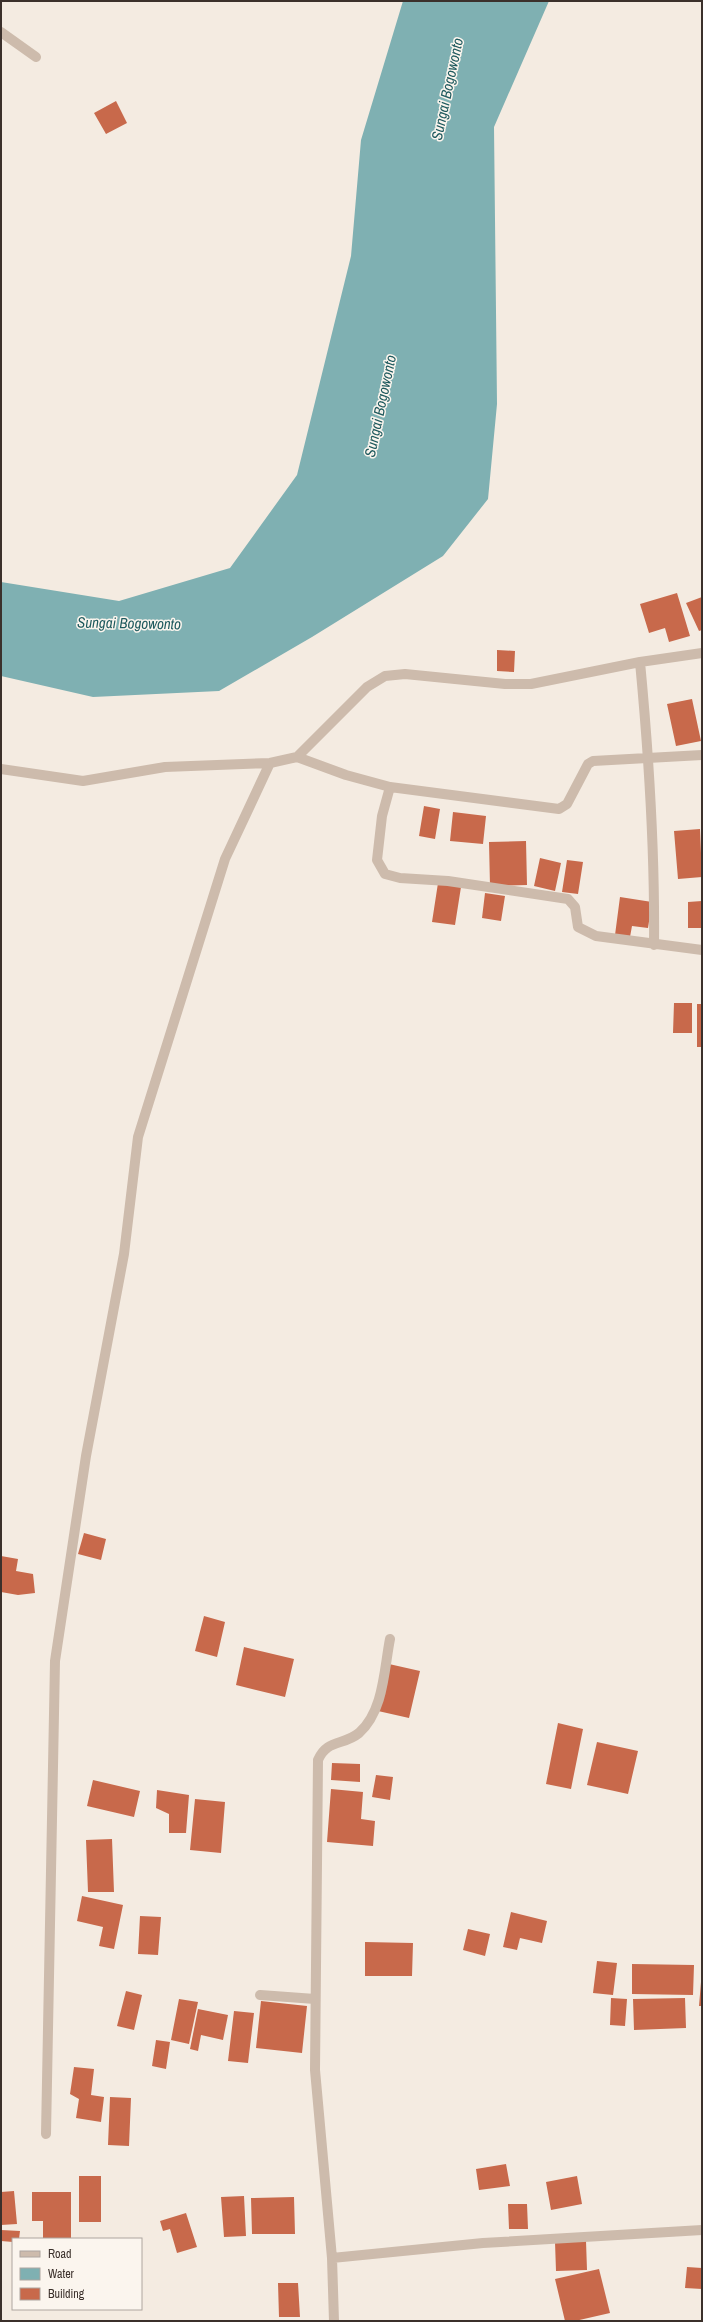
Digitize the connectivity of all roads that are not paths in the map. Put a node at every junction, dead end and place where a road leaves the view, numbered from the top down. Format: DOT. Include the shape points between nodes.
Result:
graph roads {
  1 [pos="1,32"];
  2 [pos="36,57"];
  3 [pos="702,653"];
  4 [pos="640,662"];
  5 [pos="702,755"];
  6 [pos="298,757"];
  7 [pos="649,758"];
  8 [pos="270,763"];
  9 [pos="1,769"];
  10 [pos="390,787"];
  11 [pos="654,945"];
  12 [pos="702,950"];
  13 [pos="390,1639"];
  14 [pos="260,1995"];
  15 [pos="315,1999"];
  16 [pos="46,2134"];
  17 [pos="702,2230"];
  18 [pos="332,2258"];
  19 [pos="334,2321"];
  1 -- 2 [label="street"];
  3 -- 4 [label="street"];
  4 -- 6 [label="street" via="531,684 505,684 405,674 385,676 367,687"];
  4 -- 7 [label="street"];
  5 -- 7 [label="street"];
  6 -- 8 [label="street"];
  6 -- 10 [label="street" via="346,775"];
  7 -- 10 [label="street" via="593,761 588,764 567,804 558,808"];
  7 -- 11 [label="street" via="654,866"];
  8 -- 9 [label="street" via="165,767 82,781"];
  8 -- 16 [label="street" via="226,859 138,1137 124,1254 86,1456 55,1661"];
  10 -- 11 [label="street" via="382,816 377,860 385,874 568,899 575,907 576,923 583,931 596,936"];
  11 -- 12 [label="street"];
  13 -- 15 [label="street" via="378,1705 371,1720 347,1741 322,1750 318,1760"];
  14 -- 15 [label="street"];
  15 -- 18 [label="street" via="315,2070"];
  17 -- 18 [label="street" via="583,2235"];
  18 -- 19 [label="street"];
}
